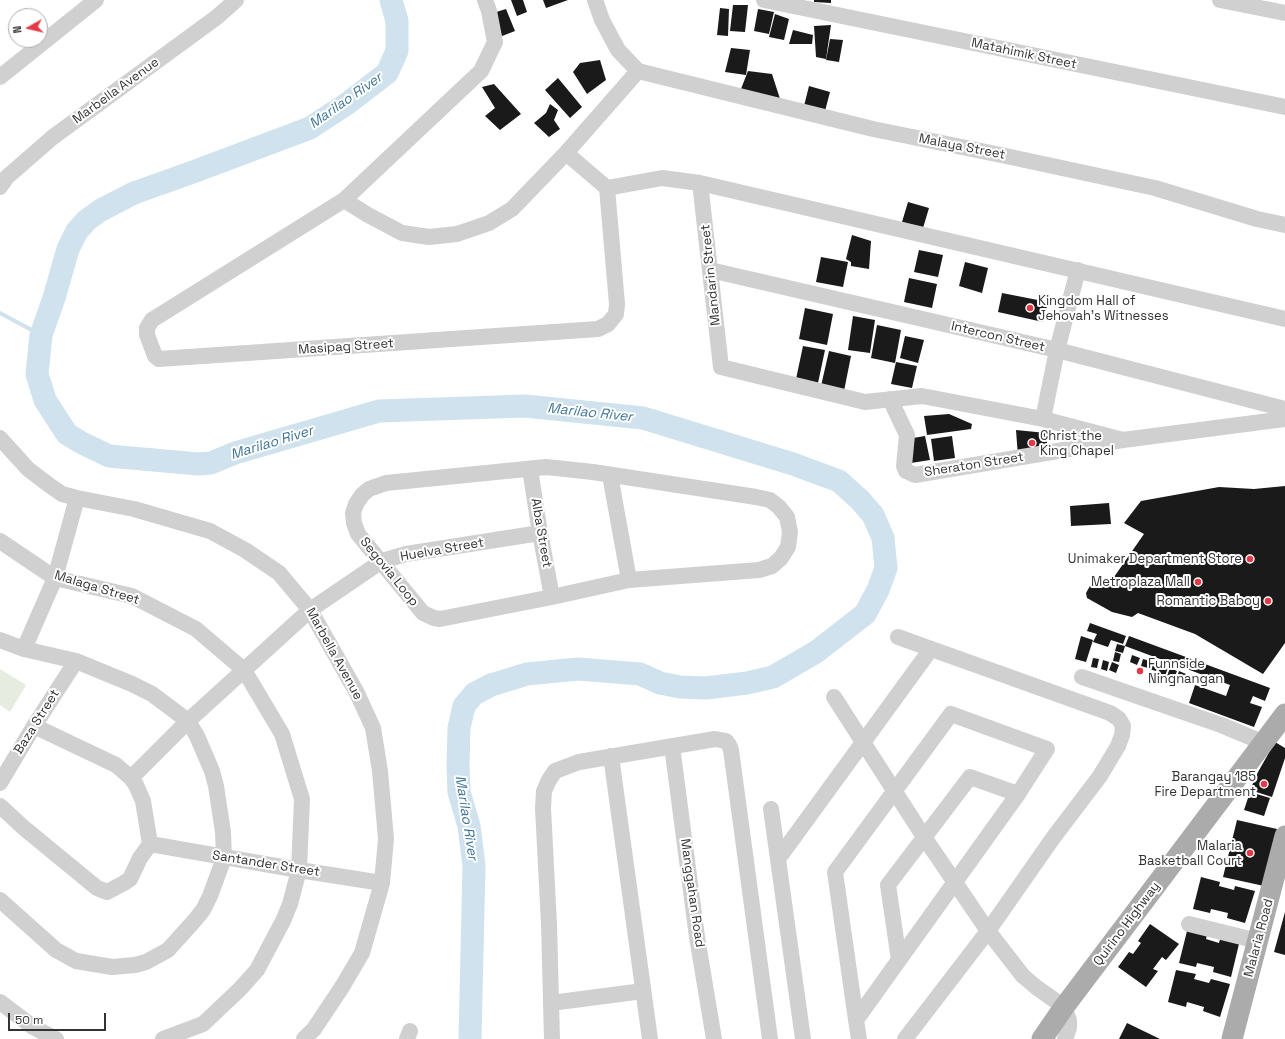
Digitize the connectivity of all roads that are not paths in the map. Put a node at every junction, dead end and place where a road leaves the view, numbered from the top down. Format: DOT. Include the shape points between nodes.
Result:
graph roads {
  1 [pos="96,0"];
  2 [pos="236,0"];
  3 [pos="485,0"];
  4 [pos="595,0"];
  5 [pos="764,0"];
  6 [pos="1220,0"];
  7 [pos="1238,2"];
  8 [pos="1285,13"];
  9 [pos="638,71"];
  10 [pos="0,77"];
  11 [pos="1285,107"];
  12 [pos="566,153"];
  13 [pos="2,178"];
  14 [pos="700,183"];
  15 [pos="607,188"];
  16 [pos="344,200"];
  17 [pos="1285,225"];
  18 [pos="710,270"];
  19 [pos="1078,270"];
  20 [pos="1285,319"];
  21 [pos="1057,350"];
  22 [pos="890,399"];
  23 [pos="1285,409"];
  24 [pos="1043,419"];
  25 [pos="1285,419"];
  26 [pos="0,438"];
  27 [pos="1123,440"];
  28 [pos="530,469"];
  29 [pos="610,475"];
  30 [pos="77,498"];
  31 [pos="540,533"];
  32 [pos="0,541"];
  33 [pos="382,561"];
  34 [pos="55,578"];
  35 [pos="629,580"];
  36 [pos="552,597"];
  37 [pos="310,610"];
  38 [pos="898,637"];
  39 [pos="0,640"];
  40 [pos="24,649"];
  41 [pos="931,649"];
  42 [pos="76,662"];
  43 [pos="244,670"];
  44 [pos="1082,677"];
  45 [pos="834,697"];
  46 [pos="1285,714"];
  47 [pos="188,721"];
  48 [pos="34,726"];
  49 [pos="864,742"];
  50 [pos="1262,742"];
  51 [pos="672,746"];
  52 [pos="611,756"];
  53 [pos="131,778"];
  54 [pos="0,783"];
  55 [pos="895,791"];
  56 [pos="1018,794"];
  57 [pos="0,806"];
  58 [pos="771,809"];
  59 [pos="924,837"];
  60 [pos="1285,839"];
  61 [pos="150,844"];
  62 [pos="224,858"];
  63 [pos="778,860"];
  64 [pos="299,870"];
  65 [pos="382,883"];
  66 [pos="955,883"];
  67 [pos="0,900"];
  68 [pos="1189,924"];
  69 [pos="988,931"];
  70 [pos="1258,941"];
  71 [pos="899,960"];
  72 [pos="643,991"];
  73 [pos="0,1002"];
  74 [pos="551,1003"];
  75 [pos="1064,1007"];
  76 [pos="856,1020"];
  77 [pos="56,1039"];
  78 [pos="163,1039"];
  79 [pos="304,1039"];
  80 [pos="552,1039"];
  81 [pos="650,1039"];
  82 [pos="714,1039"];
  83 [pos="770,1039"];
  84 [pos="803,1039"];
  85 [pos="859,1039"];
  86 [pos="906,1039"];
  87 [pos="1042,1039"];
  88 [pos="1065,1039"];
  89 [pos="1232,1039"];
  1 -- 10 [label="street"];
  2 -- 13 [label="street, Marbella Avenue" via="217,17 53,137"];
  3 -- 16 [label="street, Masipag Street" via="495,42 481,71"];
  4 -- 9 [label="street" via="618,50"];
  5 -- 11 [label="street, Matahimik Street"];
  6 -- 7 [label="street"];
  7 -- 8 [label="street"];
  9 -- 12 [label="street"];
  9 -- 17 [label="street, Malaya Street" via="874,129 1155,188"];
  12 -- 15 [label="street"];
  12 -- 16 [label="street" via="512,209 490,223 457,234 429,237 402,233"];
  14 -- 15 [label="street" via="662,178"];
  14 -- 18 [label="street, Mandarin Street"];
  14 -- 19 [label="street"];
  15 -- 16 [label="street, Masipag Street" via="617,304 616,314 608,324 598,329 159,359 155,356 147,335 147,328 152,320"];
  18 -- 21 [label="street, Intercon Street"];
  18 -- 22 [label="street, Mandarin Street" via="721,367 865,402"];
  19 -- 20 [label="street"];
  19 -- 21 [label="street"];
  21 -- 23 [label="street, Intercon Street"];
  21 -- 24 [label="street"];
  22 -- 24 [label="street" via="922,396"];
  22 -- 27 [label="street, Sheraton Street" via="907,435 904,466 906,471 916,475"];
  24 -- 27 [label="street"];
  25 -- 27 [label="street, Sheraton Street"];
  26 -- 30 [label="street, Marbella Avenue" via="36,475 62,494"];
  28 -- 29 [label="street, Segovia Loop" via="566,468"];
  28 -- 31 [label="street, Alba Street"];
  28 -- 33 [label="street, Segovia Loop" via="393,483 369,489 356,504 353,513 354,523 358,534"];
  29 -- 35 [label="street"];
  29 -- 35 [label="street, Segovia Loop" via="770,500 787,517 790,532 788,547 781,558 772,566 760,570"];
  30 -- 34 [label="street"];
  30 -- 37 [label="street, Marbella Avenue" via="134,509 210,531 279,573"];
  31 -- 33 [label="street, Huelva Street" via="406,554"];
  31 -- 36 [label="street, Alba Street"];
  32 -- 34 [label="street, Malaga Street"];
  33 -- 36 [label="street, Segovia Loop" via="423,612 434,618 440,619"];
  33 -- 37 [label="street, Huelva Street"];
  34 -- 40 [label="street"];
  34 -- 43 [label="street, Malaga Street" via="132,596 196,629"];
  35 -- 36 [label="street, Segovia Loop"];
  37 -- 43 [label="street, Huelva Street"];
  37 -- 65 [label="street, Marbella Avenue" via="357,693 373,728 380,770 386,839"];
  38 -- 41 [label="street"];
  39 -- 40 [label="street"];
  40 -- 42 [label="street"];
  41 -- 49 [label="street"];
  41 -- 69 [label="street" via="1110,713 1119,719 1123,726 1118,746 1100,776"];
  42 -- 47 [label="street" via="152,694"];
  42 -- 48 [label="street, Baza Street"];
  43 -- 47 [label="street, Huelva Street"];
  43 -- 64 [label="street, Malaga Street" via="282,734 302,799"];
  44 -- 50 [label="street" via="1221,725"];
  45 -- 49 [label="street"];
  46 -- 50 [label="main road, Quirino Highway"];
  47 -- 53 [label="street, Huelva Street"];
  47 -- 62 [label="street" via="197,736 216,786"];
  48 -- 53 [label="street" via="116,765"];
  48 -- 54 [label="street, Baza Street"];
  49 -- 55 [label="street"];
  49 -- 63 [label="street"];
  50 -- 75 [label="main road, Quirino Highway"];
  51 -- 52 [label="street"];
  51 -- 82 [label="street, Manggahan Road"];
  51 -- 83 [label="street" via="715,738 726,741 729,745"];
  52 -- 72 [label="street"];
  52 -- 74 [label="street" via="579,762 555,771 544,791"];
  53 -- 61 [label="street" via="143,801"];
  55 -- 56 [label="street" via="951,714 1047,749"];
  55 -- 59 [label="street"];
  55 -- 76 [label="street" via="835,872"];
  56 -- 59 [label="street" via="970,776"];
  56 -- 66 [label="street"];
  57 -- 61 [label="street" via="96,888 107,892 130,879"];
  58 -- 63 [label="street"];
  59 -- 66 [label="street"];
  59 -- 71 [label="street" via="888,884"];
  60 -- 70 [label="main road, Malaria Road"];
  61 -- 62 [label="street, Santander Street"];
  62 -- 64 [label="street, Santander Street"];
  62 -- 67 [label="street" via="210,896 195,920 168,950 136,965 112,968 76,961 56,950"];
  63 -- 84 [label="street"];
  64 -- 65 [label="street, Santander Street"];
  64 -- 78 [label="street, Malaga Street" via="283,921 257,970 203,1024"];
  65 -- 79 [label="street, Marbella Avenue" via="362,953 318,1023"];
  66 -- 69 [label="street"];
  66 -- 71 [label="street"];
  68 -- 70 [label="street"];
  69 -- 75 [label="street" via="1023,976"];
  69 -- 86 [label="street"];
  70 -- 89 [label="main road, Malaria Road"];
  71 -- 76 [label="street"];
  72 -- 74 [label="street"];
  72 -- 81 [label="street"];
  73 -- 77 [label="street" via="33,1027"];
  74 -- 80 [label="street"];
  75 -- 87 [label="main road, Quirino Highway"];
  75 -- 88 [label="street" via="1069,1020"];
  76 -- 85 [label="street"];
}
